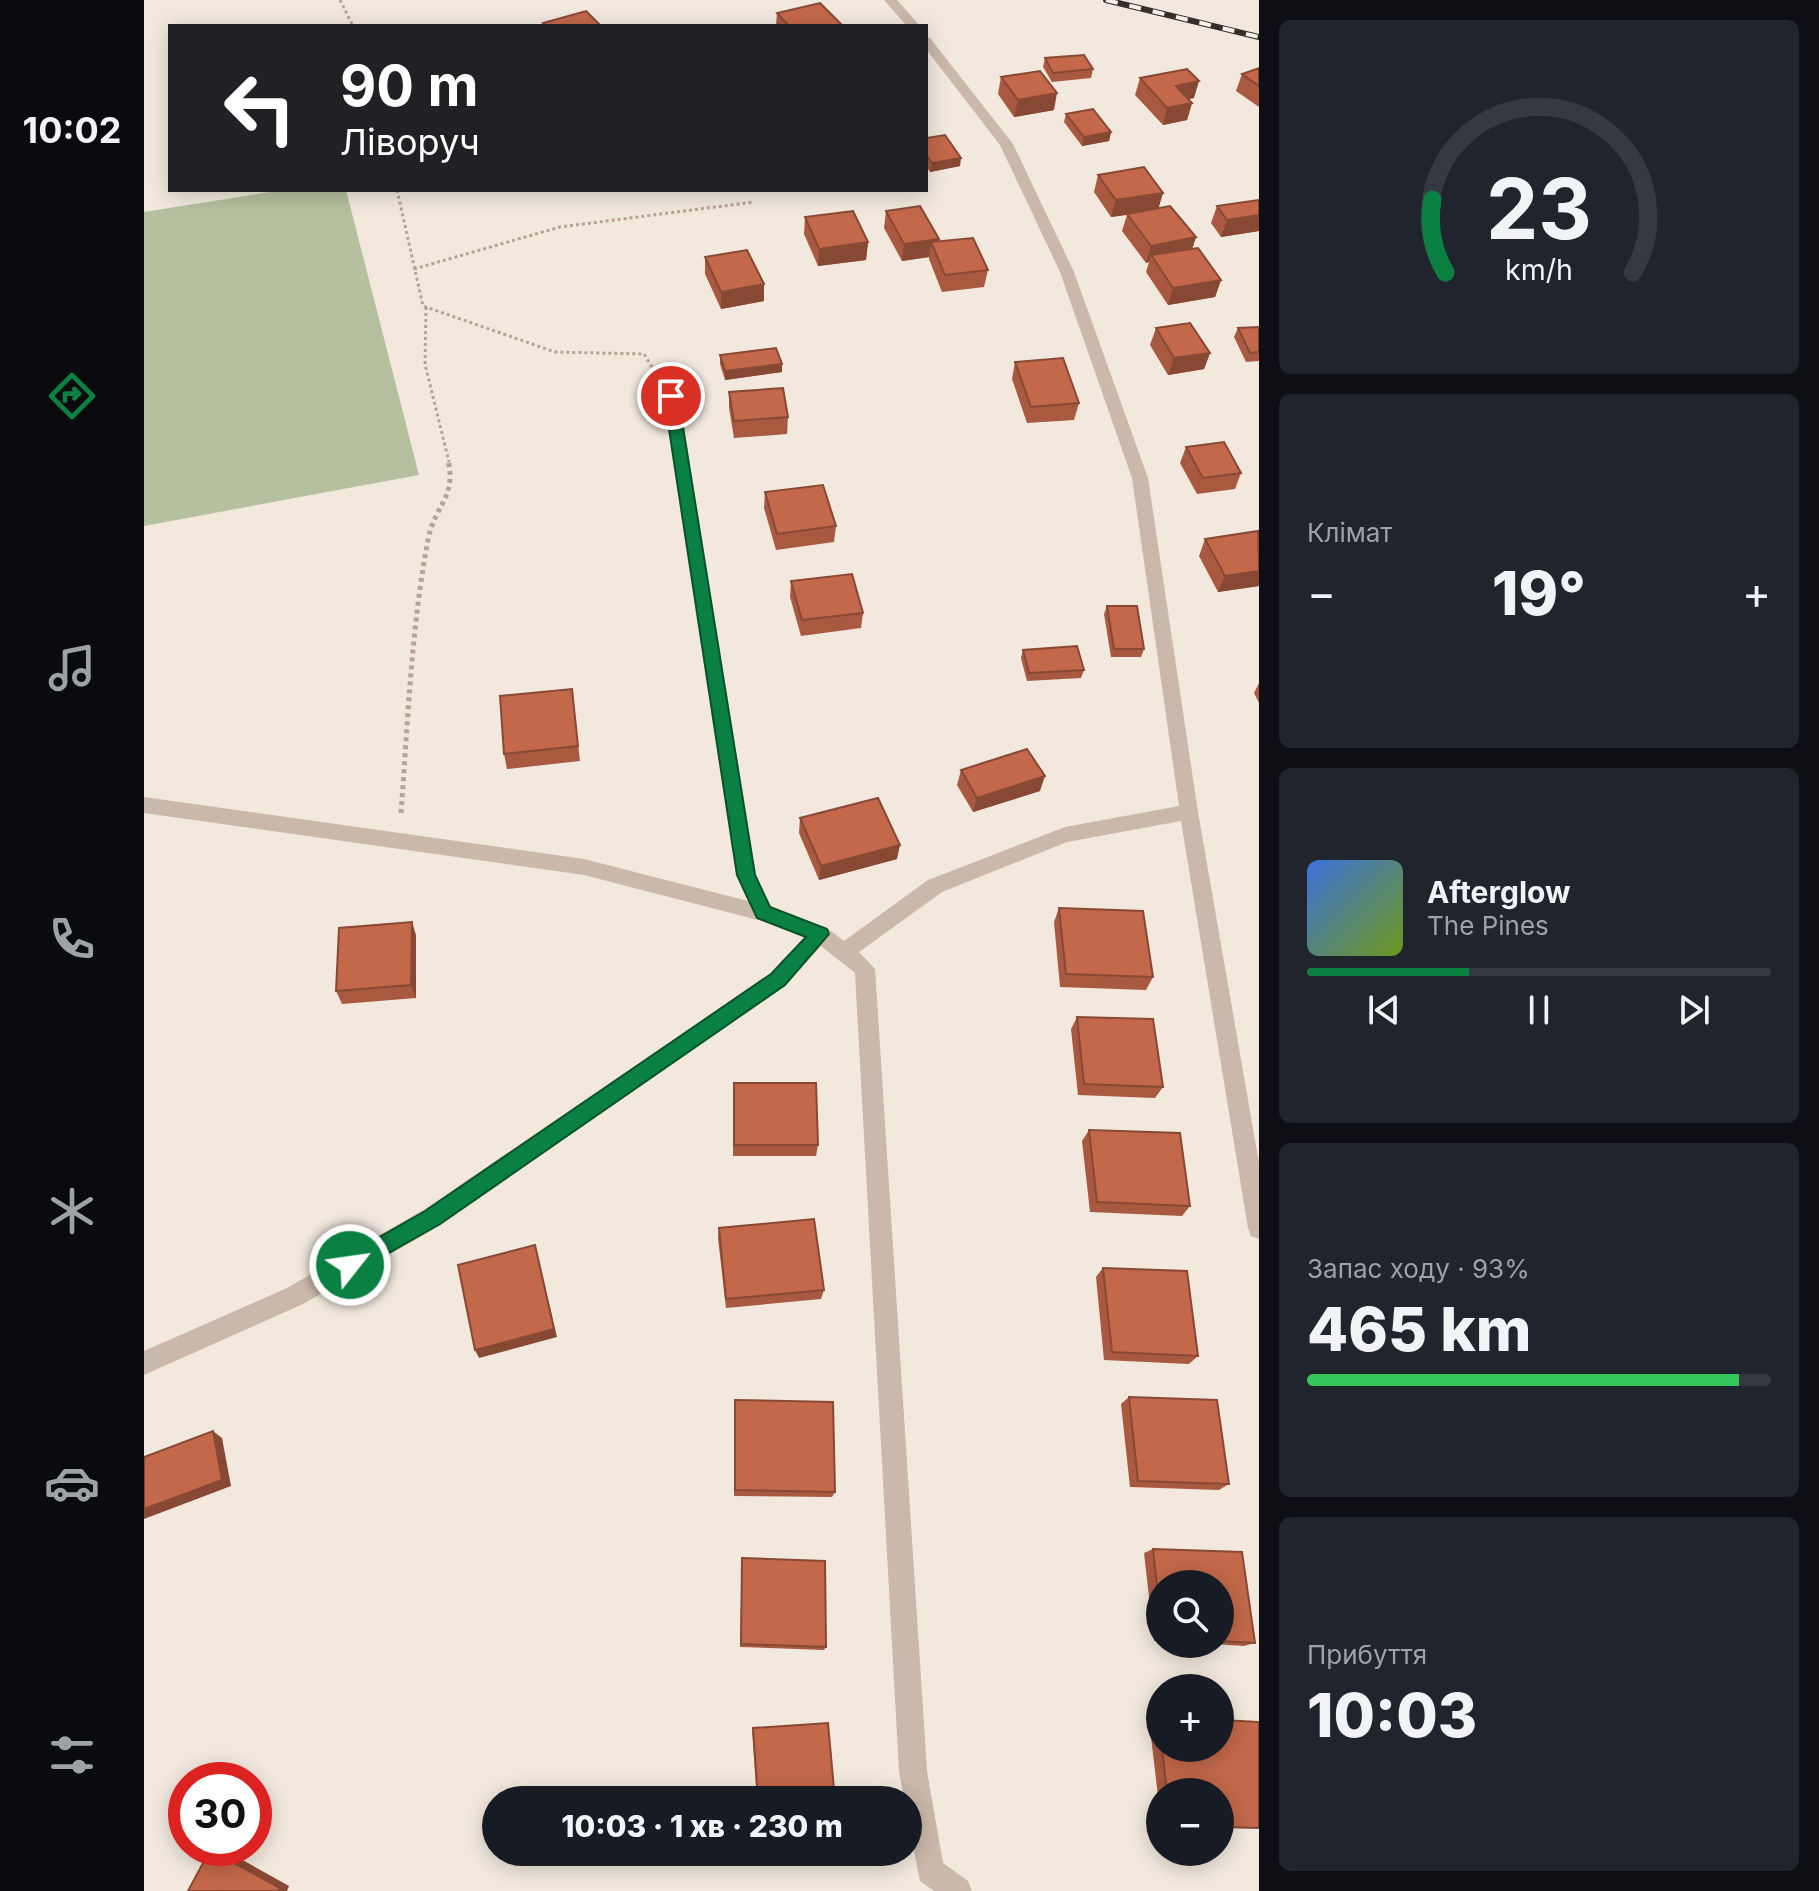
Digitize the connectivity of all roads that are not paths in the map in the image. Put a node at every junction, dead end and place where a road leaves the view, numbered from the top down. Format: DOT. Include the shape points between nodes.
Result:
graph roads {
  1 [pos="890,0"];
  2 [pos="912,24"];
  3 [pos="928,44"];
  4 [pos="671,396"];
  5 [pos="144,805"];
  6 [pos="1189,812"];
  7 [pos="763,913"];
  8 [pos="820,934"];
  9 [pos="844,952"];
  10 [pos="1259,1228"];
  11 [pos="144,1363"];
  12 [pos="958,1891"];
  1 -- 2 [label="street"];
  3 -- 6 [label="street" via="1006,144 1067,272 1135,464"];
  4 -- 7 [label="street" via="746,875"];
  5 -- 7 [label="street" via="584,867"];
  6 -- 9 [label="street" via="1065,835 935,886"];
  6 -- 10 [label="street"];
  7 -- 8 [label="street"];
  8 -- 9 [label="street"];
  8 -- 11 [label="street" via="778,979 433,1217 295,1296"];
  9 -- 12 [label="street" via="865,969 913,1771 930,1871"];
}
